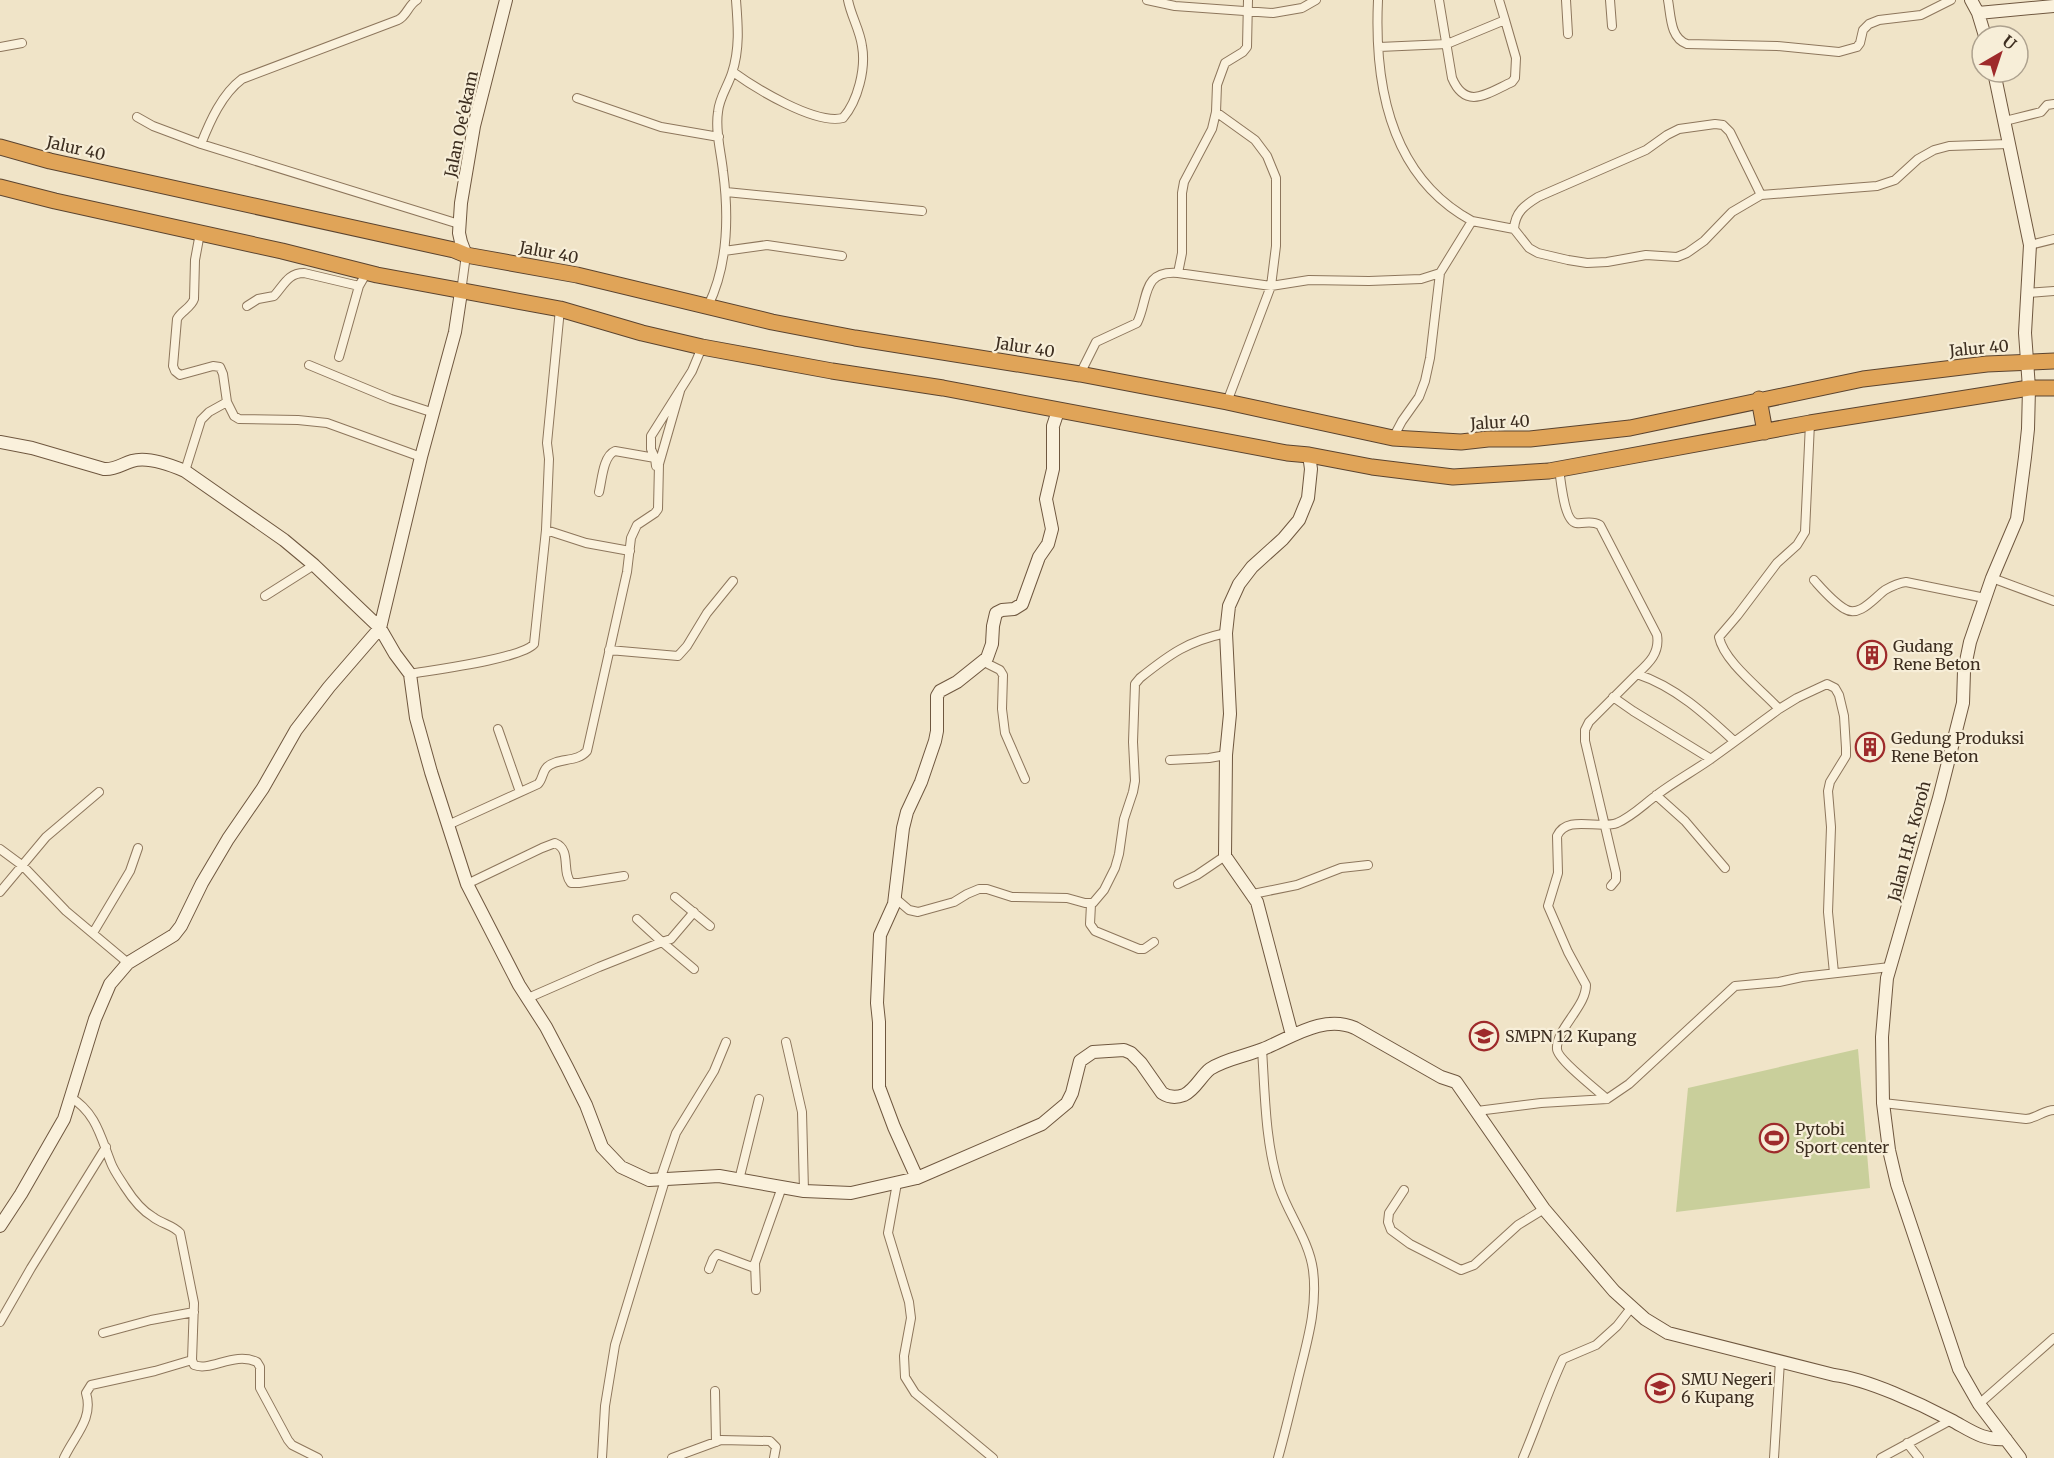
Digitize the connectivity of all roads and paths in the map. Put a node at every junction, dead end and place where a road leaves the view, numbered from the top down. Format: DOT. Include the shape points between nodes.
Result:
graph roads {
  1 [pos="506,0"];
  2 [pos="736,0"];
  3 [pos="848,0"];
  4 [pos="1147,0"];
  5 [pos="1248,0"];
  6 [pos="1316,0"];
  7 [pos="1378,0"];
  8 [pos="1439,0"];
  9 [pos="1499,0"];
  10 [pos="1566,0"];
  11 [pos="1610,0"];
  12 [pos="1668,0"];
  13 [pos="1951,0"];
  14 [pos="1971,0"];
  15 [pos="413,1"];
  16 [pos="2054,6"];
  17 [pos="1247,11"];
  18 [pos="1978,13"];
  19 [pos="1505,20"];
  20 [pos="1981,24"];
  21 [pos="1612,26"];
  22 [pos="1568,34"];
  23 [pos="22,43"];
  24 [pos="1447,44"];
  25 [pos="0,47"];
  26 [pos="1379,47"];
  27 [pos="733,72"];
  28 [pos="1997,84"];
  29 [pos="577,98"];
  30 [pos="2054,104"];
  31 [pos="1216,112"];
  32 [pos="137,117"];
  33 [pos="2005,121"];
  34 [pos="719,137"];
  35 [pos="201,144"];
  36 [pos="2009,144"];
  37 [pos="0,147"];
  38 [pos="0,187"];
  39 [pos="726,192"];
  40 [pos="1761,195"];
  41 [pos="922,211"];
  42 [pos="1472,221"];
  43 [pos="459,224"];
  44 [pos="1514,229"];
  45 [pos="200,233"];
  46 [pos="2054,239"];
  47 [pos="2030,245"];
  48 [pos="724,251"];
  49 [pos="466,255"];
  50 [pos="842,256"];
  51 [pos="367,272"];
  52 [pos="1178,273"];
  53 [pos="1440,273"];
  54 [pos="359,286"];
  55 [pos="1271,286"];
  56 [pos="2054,291"];
  57 [pos="461,292"];
  58 [pos="2027,293"];
  59 [pos="247,306"];
  60 [pos="708,306"];
  61 [pos="560,309"];
  62 [pos="702,347"];
  63 [pos="339,357"];
  64 [pos="2054,361"];
  65 [pos="2028,362"];
  66 [pos="309,365"];
  67 [pos="1080,374"];
  68 [pos="2029,388"];
  69 [pos="2054,388"];
  70 [pos="680,391"];
  71 [pos="1760,399"];
  72 [pos="227,402"];
  73 [pos="1227,402"];
  74 [pos="1058,411"];
  75 [pos="434,413"];
  76 [pos="1810,423"];
  77 [pos="1766,432"];
  78 [pos="1393,438"];
  79 [pos="0,441"];
  80 [pos="1309,455"];
  81 [pos="421,457"];
  82 [pos="655,458"];
  83 [pos="1559,470"];
  84 [pos="186,471"];
  85 [pos="659,484"];
  86 [pos="599,492"];
  87 [pos="546,530"];
  88 [pos="630,551"];
  89 [pos="314,565"];
  90 [pos="1992,578"];
  91 [pos="1814,580"];
  92 [pos="733,581"];
  93 [pos="265,596"];
  94 [pos="1985,598"];
  95 [pos="2054,601"];
  96 [pos="380,628"];
  97 [pos="1226,633"];
  98 [pos="609,650"];
  99 [pos="984,662"];
  100 [pos="410,674"];
  101 [pos="1637,674"];
  102 [pos="1613,697"];
  103 [pos="1779,709"];
  104 [pos="498,729"];
  105 [pos="1734,741"];
  106 [pos="1226,755"];
  107 [pos="1711,759"];
  108 [pos="1170,760"];
  109 [pos="1025,779"];
  110 [pos="99,792"];
  111 [pos="520,792"];
  112 [pos="1656,795"];
  113 [pos="448,825"];
  114 [pos="1606,825"];
  115 [pos="138,848"];
  116 [pos="0,849"];
  117 [pos="1225,856"];
  118 [pos="1368,865"];
  119 [pos="23,866"];
  120 [pos="1725,868"];
  121 [pos="624,876"];
  122 [pos="467,884"];
  123 [pos="1178,884"];
  124 [pos="1611,886"];
  125 [pos="0,892"];
  126 [pos="1253,894"];
  127 [pos="675,897"];
  128 [pos="895,898"];
  129 [pos="1091,904"];
  130 [pos="694,912"];
  131 [pos="637,919"];
  132 [pos="711,926"];
  133 [pos="93,933"];
  134 [pos="662,942"];
  135 [pos="1154,942"];
  136 [pos="128,963"];
  137 [pos="1890,967"];
  138 [pos="694,969"];
  139 [pos="1834,973"];
  140 [pos="528,998"];
  141 [pos="1292,1035"];
  142 [pos="726,1042"];
  143 [pos="786,1042"];
  144 [pos="1262,1049"];
  145 [pos="70,1097"];
  146 [pos="759,1099"];
  147 [pos="1607,1099"];
  148 [pos="1882,1103"];
  149 [pos="2054,1110"];
  150 [pos="1477,1111"];
  151 [pos="106,1147"];
  152 [pos="917,1178"];
  153 [pos="662,1180"];
  154 [pos="740,1180"];
  155 [pos="897,1183"];
  156 [pos="782,1187"];
  157 [pos="1404,1190"];
  158 [pos="804,1191"];
  159 [pos="1544,1209"];
  160 [pos="0,1226"];
  161 [pos="755,1263"];
  162 [pos="709,1269"];
  163 [pos="756,1290"];
  164 [pos="1631,1308"];
  165 [pos="194,1312"];
  166 [pos="0,1322"];
  167 [pos="103,1334"];
  168 [pos="2054,1338"];
  169 [pos="192,1360"];
  170 [pos="1780,1361"];
  171 [pos="715,1391"];
  172 [pos="1979,1404"];
  173 [pos="1951,1420"];
  174 [pos="2006,1439"];
  175 [pos="716,1442"];
  176 [pos="1907,1443"];
  177 [pos="64,1458"];
  178 [pos="318,1458"];
  179 [pos="602,1458"];
  180 [pos="672,1458"];
  181 [pos="774,1458"];
  182 [pos="993,1458"];
  183 [pos="1278,1458"];
  184 [pos="1522,1458"];
  185 [pos="1774,1458"];
  186 [pos="1881,1458"];
  187 [pos="1919,1458"];
  188 [pos="2020,1458"];
  1 -- 43 [label="street, Jalan Oe'ekam" via="474,126"];
  2 -- 27 [label="street" via="739,35"];
  3 -- 27 [label="street" via="864,60 855,96 843,118 796,108"];
  4 -- 17 [label="street"];
  5 -- 17 [label="street"];
  6 -- 17 [label="street" via="1289,12"];
  7 -- 26 [label="street"];
  8 -- 24 [label="street"];
  9 -- 19 [label="street"];
  10 -- 22 [label="street"];
  11 -- 21 [label="street"];
  12 -- 13 [label="street" via="1675,36 1687,44 1839,52 1857,46 1869,24 1921,15"];
  14 -- 18 [label="street"];
  15 -- 35 [label="street" via="398,20 242,79 217,110"];
  16 -- 18 [label="street"];
  17 -- 31 [label="street" via="1247,47 1225,63 1217,85"];
  18 -- 20 [label="street"];
  19 -- 24 [label="street"];
  19 -- 24 [label="street" via="1516,58 1515,78 1476,98 1457,90"];
  23 -- 25 [label="street"];
  24 -- 26 [label="street"];
  26 -- 42 [label="street" via="1381,78 1394,135 1418,176 1442,202"];
  27 -- 34 [label="street" via="718,110"];
  28 -- 33 [label="street, Jalan H.R. Koroh"];
  29 -- 34 [label="street" via="661,127"];
  30 -- 33 [label="street" via="2047,105 2044,111"];
  31 -- 52 [label="street" via="1182,193"];
  31 -- 55 [label="street" via="1255,140 1276,178"];
  32 -- 35 [label="street"];
  33 -- 36 [label="street, Jalan H.R. Koroh"];
  34 -- 39 [label="street"];
  35 -- 43 [label="street"];
  36 -- 40 [label="street" via="1934,150 1895,180 1878,186"];
  36 -- 47 [label="street, Jalan H.R. Koroh"];
  37 -- 49 [label="highway, Jalur 40"];
  38 -- 45 [label="highway"];
  39 -- 41 [label="street"];
  39 -- 48 [label="street"];
  40 -- 44 [label="street" via="1732,212 1704,241 1677,257 1646,255 1587,263 1568,260 1538,253"];
  40 -- 44 [label="street" via="1730,132 1723,125 1714,124 1679,129 1646,150 1538,196 1523,206"];
  42 -- 44 [label="street"];
  42 -- 53 [label="street"];
  43 -- 49 [label="street, Jalan Oe'ekam"];
  45 -- 51 [label="highway"];
  45 -- 72 [label="street" via="194,300 177,319 173,366 177,374 184,375 220,367"];
  46 -- 47 [label="street"];
  47 -- 58 [label="street, Jalan H.R. Koroh"];
  48 -- 50 [label="street" via="767,245"];
  48 -- 60 [label="street" via="720,279"];
  49 -- 57 [label="street"];
  49 -- 60 [label="highway, Jalur 40" via="577,275"];
  51 -- 54 [label="street"];
  51 -- 57 [label="highway"];
  52 -- 55 [label="street"];
  52 -- 67 [label="street" via="1164,272 1152,280 1138,321 1100,339"];
  53 -- 55 [label="street" via="1421,279 1309,280"];
  53 -- 78 [label="street" via="1425,381"];
  54 -- 59 [label="street" via="297,273 274,296"];
  54 -- 63 [label="street"];
  55 -- 73 [label="street"];
  56 -- 58 [label="street"];
  57 -- 61 [label="highway"];
  57 -- 75 [label="street"];
  58 -- 65 [label="street, Jalan H.R. Koroh"];
  60 -- 67 [label="highway, Jalur 40" via="855,338"];
  61 -- 62 [label="highway"];
  61 -- 87 [label="street" via="547,443"];
  62 -- 70 [label="street"];
  62 -- 74 [label="highway"];
  64 -- 65 [label="highway, Jalur 40"];
  65 -- 68 [label="street, Jalan H.R. Koroh"];
  65 -- 71 [label="highway, Jalur 40" via="1863,379"];
  66 -- 75 [label="street"];
  67 -- 73 [label="highway, Jalur 40"];
  68 -- 69 [label="highway"];
  68 -- 76 [label="highway"];
  68 -- 90 [label="street, Jalan H.R. Koroh" via="2017,519"];
  70 -- 82 [label="street" via="651,436"];
  70 -- 85 [label="street" via="658,464"];
  71 -- 77 [label="highway"];
  71 -- 78 [label="highway, Jalur 40" via="1630,428 1530,439 1461,442"];
  72 -- 81 [label="street" via="239,420 327,423"];
  72 -- 84 [label="street" via="201,420"];
  73 -- 78 [label="highway, Jalur 40"];
  74 -- 80 [label="highway"];
  74 -- 99 [label="street" via="1046,499 1052,529 1048,544 1039,557 1022,604 996,613 991,649"];
  75 -- 81 [label="street"];
  76 -- 77 [label="highway"];
  76 -- 103 [label="street" via="1805,532 1719,637 1739,668"];
  77 -- 83 [label="highway"];
  79 -- 84 [label="street" via="104,469 140,460"];
  80 -- 83 [label="highway" via="1453,477"];
  80 -- 97 [label="street" via="1308,498 1299,520 1239,584 1229,606"];
  81 -- 96 [label="street"];
  82 -- 85 [label="street"];
  82 -- 86 [label="street" via="611,452"];
  83 -- 101 [label="street" via="1570,520 1595,522 1602,527 1657,635 1654,655"];
  84 -- 89 [label="street"];
  85 -- 88 [label="street" via="658,508 637,525"];
  87 -- 88 [label="street"];
  87 -- 100 [label="street" via="532,646 493,659"];
  88 -- 98 [label="street"];
  89 -- 93 [label="street"];
  89 -- 96 [label="street"];
  90 -- 94 [label="street, Jalan H.R. Koroh"];
  90 -- 95 [label="street"];
  91 -- 94 [label="street" via="1849,611 1866,606 1896,584 1906,582"];
  92 -- 98 [label="street" via="680,655"];
  94 -- 137 [label="street, Jalan H.R. Koroh" via="1970,642 1963,703 1939,798"];
  96 -- 100 [label="street"];
  96 -- 136 [label="street" via="296,730 202,883 181,926 174,935"];
  97 -- 106 [label="street" via="1230,714"];
  97 -- 129 [label="street" via="1179,648 1135,684 1133,792 1115,868 1104,890"];
  98 -- 111 [label="street" via="587,752 578,759 550,765 540,783"];
  99 -- 109 [label="street" via="1003,675 1005,733"];
  99 -- 128 [label="street" via="940,691 936,698 937,731 907,812"];
  100 -- 113 [label="street" via="416,718"];
  101 -- 102 [label="street"];
  101 -- 105 [label="street" via="1678,694"];
  102 -- 107 [label="street"];
  102 -- 114 [label="street" via="1585,730 1587,757"];
  103 -- 105 [label="street"];
  103 -- 139 [label="street" via="1827,684 1839,695 1844,716 1846,756 1828,791 1828,912"];
  104 -- 111 [label="street"];
  105 -- 107 [label="street"];
  106 -- 108 [label="street"];
  106 -- 117 [label="street"];
  107 -- 112 [label="street"];
  110 -- 119 [label="street" via="46,837"];
  111 -- 113 [label="street"];
  112 -- 114 [label="street" via="1640,810"];
  112 -- 120 [label="street" via="1685,821"];
  113 -- 122 [label="street"];
  114 -- 124 [label="street" via="1616,873"];
  114 -- 147 [label="street" via="1577,824 1560,831 1558,873 1548,906 1586,985 1556,1048"];
  115 -- 133 [label="street" via="130,872"];
  116 -- 119 [label="street"];
  117 -- 123 [label="street"];
  117 -- 126 [label="street"];
  118 -- 126 [label="street" via="1341,868 1297,885"];
  119 -- 125 [label="street"];
  119 -- 133 [label="street"];
  121 -- 122 [label="street" via="571,883 564,850 555,843"];
  122 -- 140 [label="street"];
  126 -- 141 [label="street"];
  127 -- 130 [label="street"];
  128 -- 129 [label="street" via="918,912 954,902 979,889 1012,897 1068,898"];
  128 -- 152 [label="street" via="880,935 878,1080"];
  129 -- 135 [label="street" via="1090,924 1095,931 1139,949"];
  130 -- 132 [label="street"];
  130 -- 134 [label="street" via="671,939"];
  131 -- 134 [label="street"];
  133 -- 136 [label="street"];
  134 -- 138 [label="street"];
  134 -- 140 [label="street"];
  136 -- 145 [label="street" via="104,994"];
  137 -- 139 [label="street"];
  137 -- 148 [label="street, Jalan H.R. Koroh" via="1883,1018"];
  139 -- 147 [label="street" via="1735,986 1629,1084"];
  140 -- 153 [label="street" via="567,1066 608,1156 630,1173"];
  141 -- 144 [label="street"];
  141 -- 150 [label="street" via="1311,1028 1348,1026 1456,1082"];
  142 -- 153 [label="street" via="714,1071 676,1133"];
  143 -- 158 [label="street" via="802,1113"];
  144 -- 152 [label="street" via="1217,1065 1185,1094 1170,1096 1162,1093 1131,1053 1093,1052 1078,1065 1067,1103 1048,1120"];
  144 -- 183 [label="street" via="1272,1158 1282,1196 1308,1250 1314,1284 1308,1342"];
  145 -- 151 [label="street" via="93,1120"];
  145 -- 160 [label="street" via="60,1129"];
  146 -- 154 [label="street"];
  147 -- 150 [label="street"];
  148 -- 149 [label="street" via="2026,1119"];
  148 -- 172 [label="street, Jalan H.R. Koroh" via="1897,1184 1959,1369"];
  150 -- 159 [label="street"];
  151 -- 165 [label="street" via="125,1188 143,1210 180,1233"];
  151 -- 166 [label="street"];
  152 -- 155 [label="street"];
  153 -- 154 [label="street" via="718,1176"];
  153 -- 179 [label="street" via="615,1345"];
  154 -- 156 [label="street"];
  155 -- 158 [label="street" via="851,1193"];
  155 -- 182 [label="street" via="888,1233 911,1318 904,1356 905,1377 915,1393"];
  156 -- 158 [label="street"];
  156 -- 161 [label="street"];
  157 -- 159 [label="street" via="1389,1213 1391,1230 1461,1270 1474,1265"];
  159 -- 164 [label="street"];
  161 -- 162 [label="street" via="752,1267 717,1254"];
  161 -- 163 [label="street"];
  164 -- 170 [label="street" via="1668,1333"];
  164 -- 184 [label="street" via="1596,1345 1563,1359"];
  165 -- 167 [label="street"];
  165 -- 169 [label="street"];
  168 -- 172 [label="street"];
  169 -- 177 [label="street" via="91,1385 86,1393 86,1421"];
  169 -- 178 [label="street" via="199,1367 227,1359 255,1360 260,1367 260,1388 288,1440"];
  170 -- 173 [label="street" via="1850,1377"];
  170 -- 185 [label="street"];
  171 -- 175 [label="street"];
  172 -- 174 [label="street, Jalan H.R. Koroh"];
  173 -- 174 [label="street" via="1986,1438"];
  173 -- 176 [label="street"];
  174 -- 188 [label="street, Jalan H.R. Koroh"];
  175 -- 180 [label="street"];
  175 -- 181 [label="street" via="770,1441 776,1447"];
  176 -- 186 [label="street"];
  176 -- 187 [label="street"];
}
